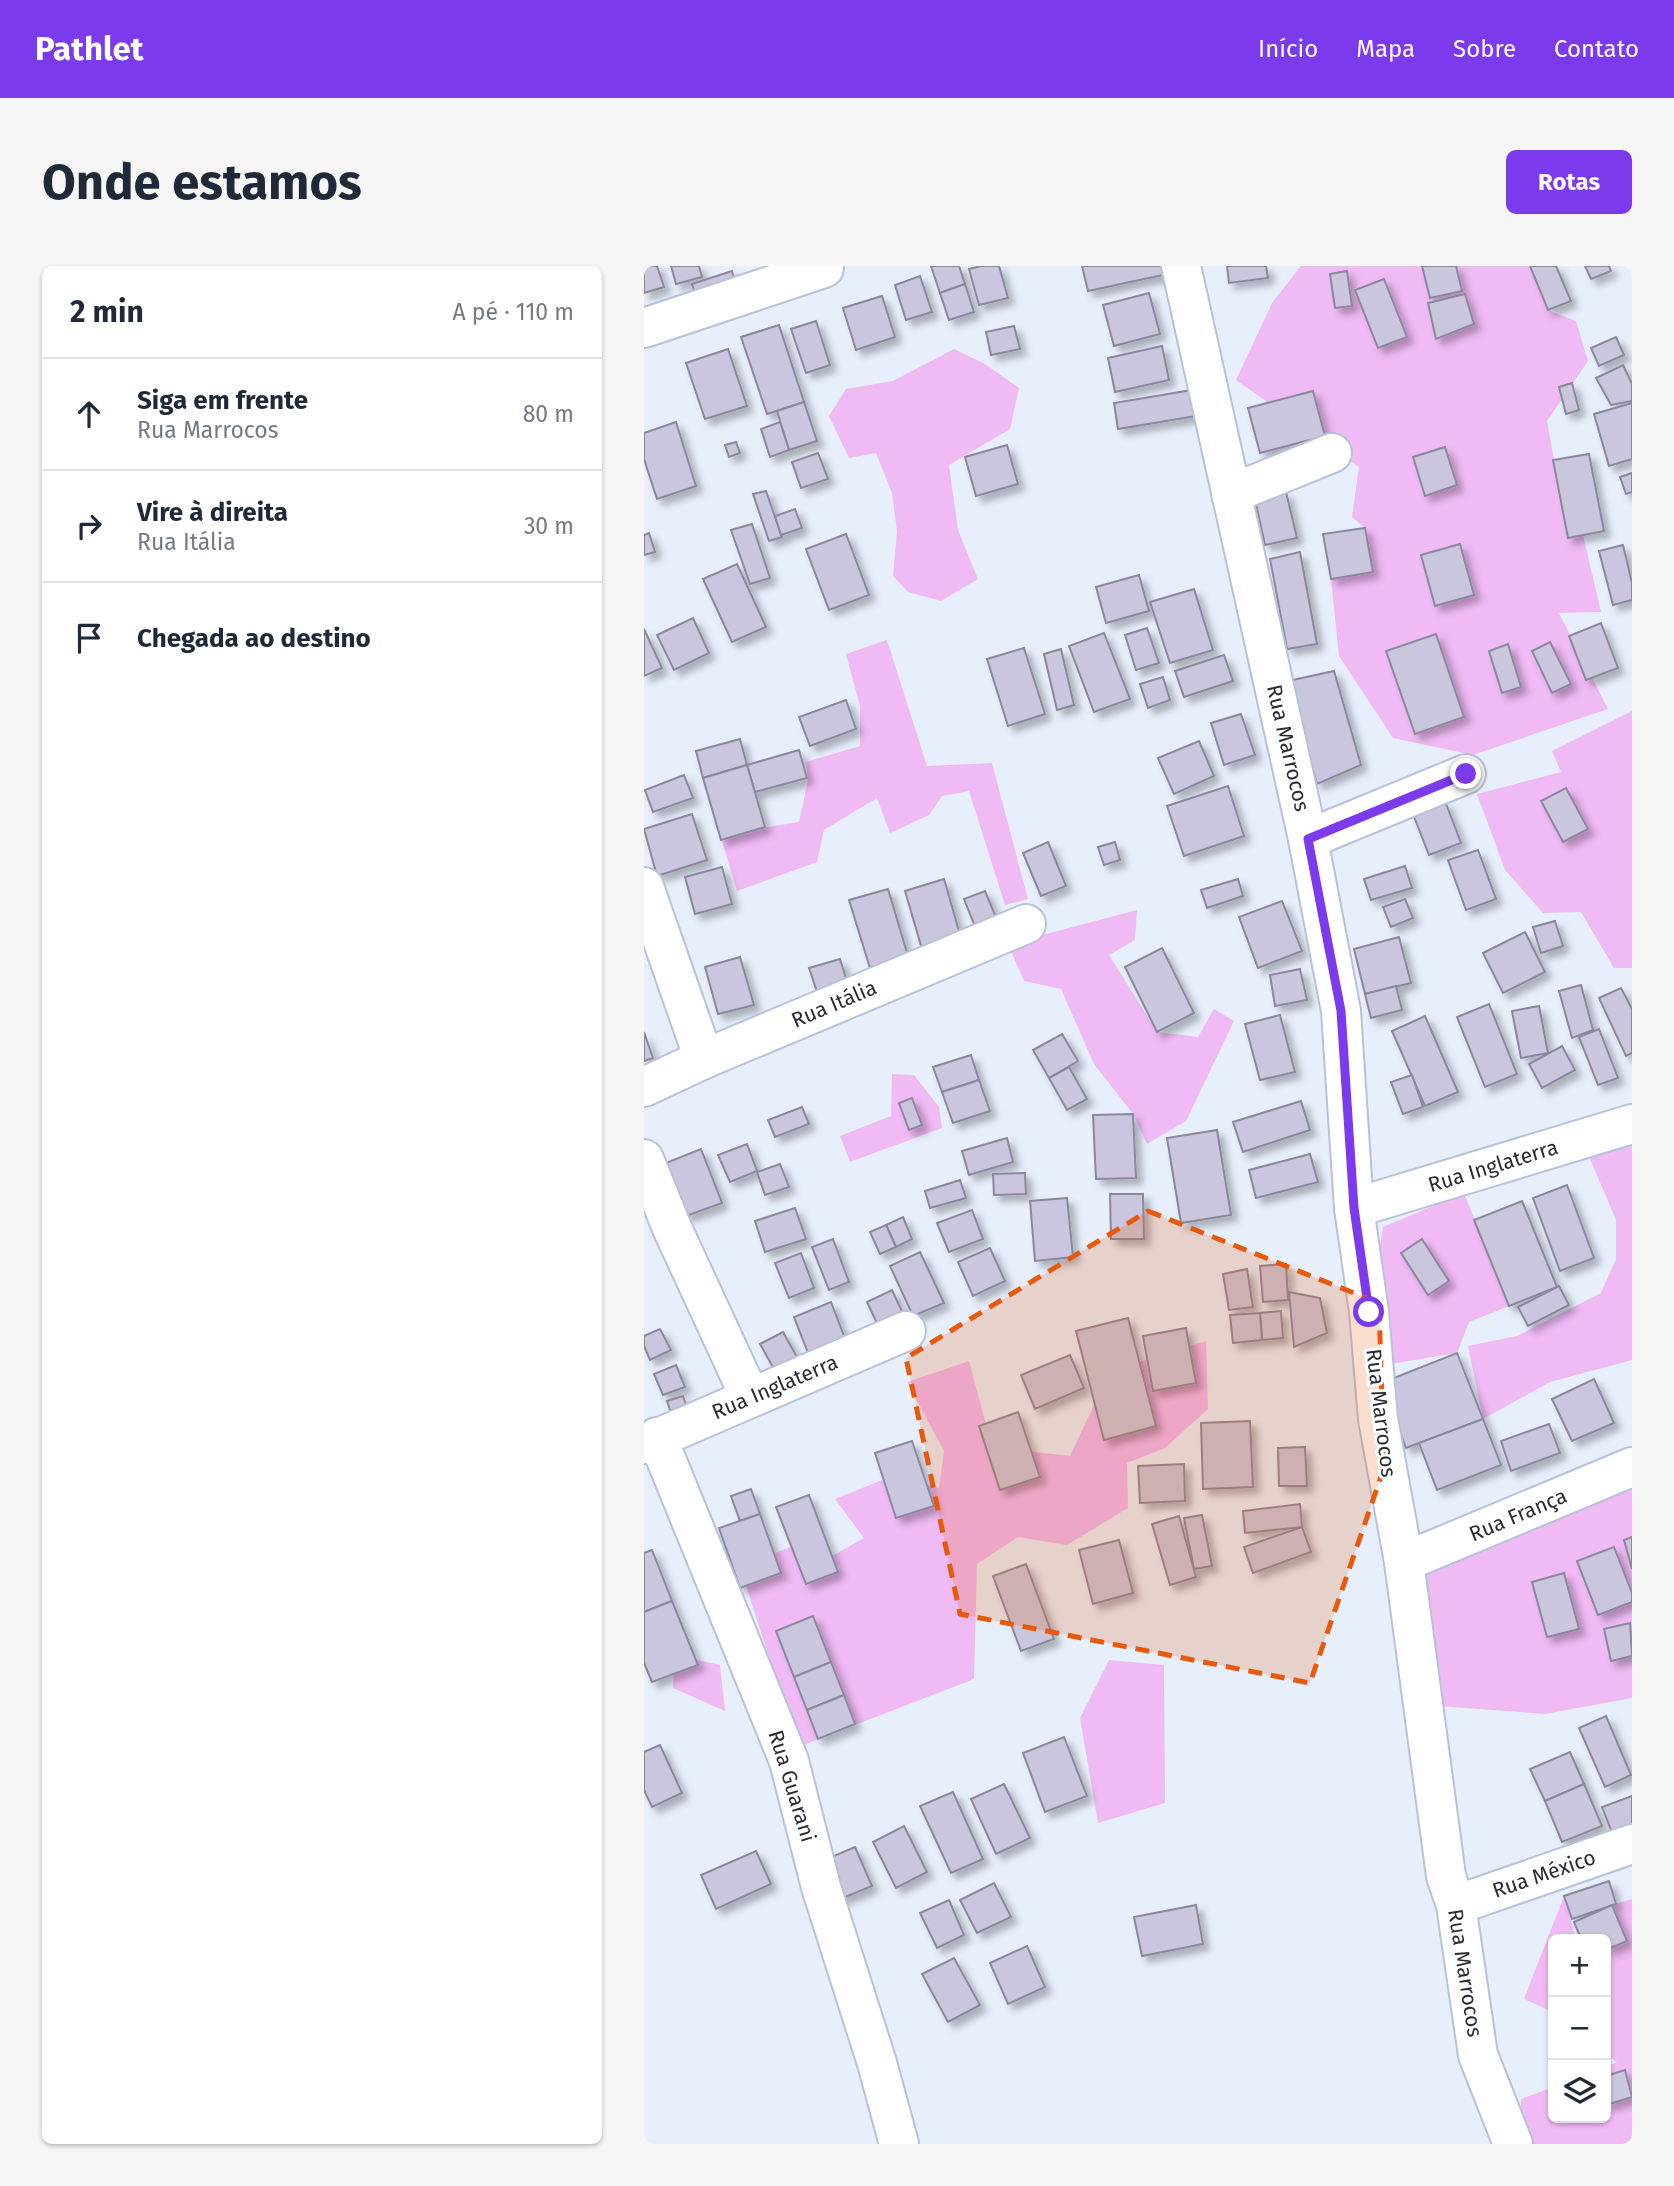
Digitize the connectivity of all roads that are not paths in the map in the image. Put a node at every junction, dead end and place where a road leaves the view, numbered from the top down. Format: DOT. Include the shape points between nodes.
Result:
graph roads {
  1 [pos="1181,266"];
  2 [pos="824,268"];
  3 [pos="644,328"];
  4 [pos="1332,453"];
  5 [pos="1231,494"];
  6 [pos="1466,774"];
  7 [pos="1308,839"];
  8 [pos="644,887"];
  9 [pos="1026,924"];
  10 [pos="704,1059"];
  11 [pos="644,1087"];
  12 [pos="1632,1125"];
  13 [pos="644,1159"];
  14 [pos="1354,1208"];
  15 [pos="906,1331"];
  16 [pos="750,1397"];
  17 [pos="650,1440"];
  18 [pos="1632,1467"];
  19 [pos="1404,1562"];
  20 [pos="1632,1844"];
  21 [pos="1455,1905"];
  22 [pos="899,2144"];
  23 [pos="1513,2144"];
  1 -- 5 [label="street, Rua Marrocos"];
  2 -- 3 [label="street"];
  4 -- 5 [label="street"];
  5 -- 7 [label="street, Rua Marrocos"];
  6 -- 7 [label="street"];
  7 -- 14 [label="street, Rua Marrocos" via="1341,1011"];
  8 -- 10 [label="street"];
  9 -- 10 [label="street, Rua Itália"];
  10 -- 11 [label="street, Rua Itália"];
  12 -- 14 [label="street, Rua Inglaterra"];
  13 -- 16 [label="street"];
  14 -- 19 [label="street, Rua Marrocos" via="1378,1419"];
  15 -- 16 [label="street, Rua Inglaterra"];
  16 -- 17 [label="street, Rua Inglaterra"];
  17 -- 22 [label="street, Rua Guarani" via="789,1761 821,1887"];
  18 -- 19 [label="street, Rua França"];
  19 -- 21 [label="street, Rua Marrocos" via="1446,1876"];
  20 -- 21 [label="street, Rua México"];
  21 -- 23 [label="street, Rua Marrocos" via="1478,2055"];
}
